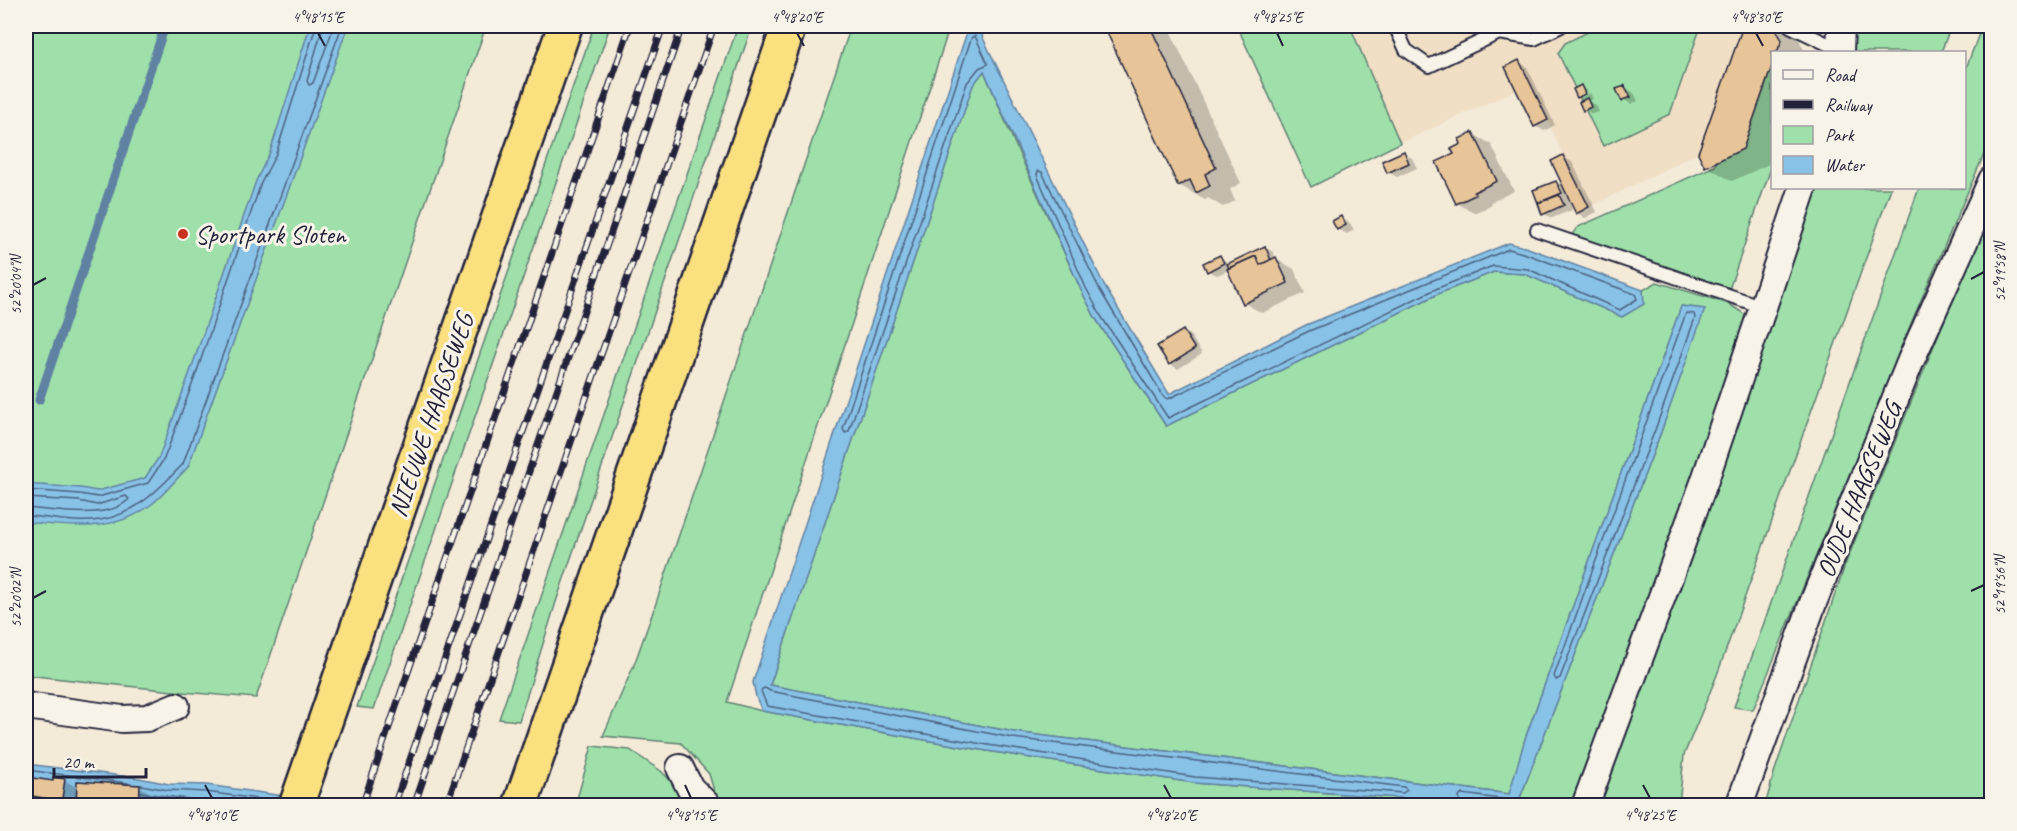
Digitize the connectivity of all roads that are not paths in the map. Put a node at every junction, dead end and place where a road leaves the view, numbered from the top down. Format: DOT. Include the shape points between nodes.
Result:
graph roads {
  1 [pos="565,26"];
  2 [pos="789,26"];
  3 [pos="1395,26"];
  4 [pos="1561,26"];
  5 [pos="1790,26"];
  6 [pos="1497,29"];
  7 [pos="1840,43"];
  8 [pos="1992,180"];
  9 [pos="1803,189"];
  10 [pos="1537,230"];
  11 [pos="1763,307"];
  12 [pos="26,706"];
  13 [pos="176,706"];
  14 [pos="680,768"];
  15 [pos="296,806"];
  16 [pos="520,806"];
  17 [pos="708,806"];
  18 [pos="1585,806"];
  19 [pos="1739,806"];
  1 -- 15 [label="highway, NIEUWE HAAGSEWEG"];
  2 -- 16 [label="highway"];
  3 -- 6 [label="lane" via="1406,50 1429,66"];
  4 -- 6 [label="lane" via="1534,39"];
  5 -- 7 [label="lane"];
  8 -- 19 [label="street, OUDE HAAGSEWEG" via="1911,360 1813,603"];
  9 -- 11 [label="street"];
  10 -- 11 [label="lane"];
  11 -- 18 [label="street" via="1705,480"];
  12 -- 13 [label="street" via="122,719 147,718"];
  14 -- 17 [label="street" via="690,788"];
}
